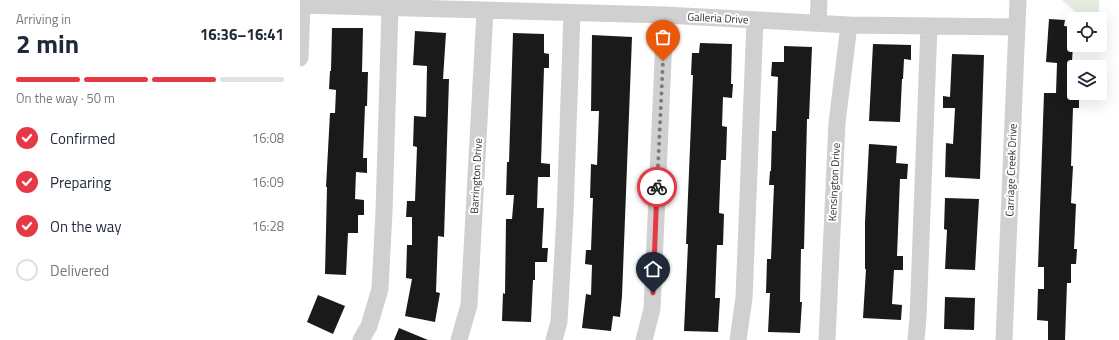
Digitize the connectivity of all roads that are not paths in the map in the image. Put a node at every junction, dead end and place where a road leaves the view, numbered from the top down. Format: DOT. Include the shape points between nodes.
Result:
graph roads {
  1 [pos="819,0"];
  2 [pos="1018,0"];
  3 [pos="301,5"];
  4 [pos="390,8"];
  5 [pos="485,11"];
  6 [pos="572,13"];
  7 [pos="665,15"];
  8 [pos="755,20"];
  9 [pos="818,23"];
  10 [pos="849,25"];
  11 [pos="929,26"];
  12 [pos="1017,27"];
  13 [pos="300,58"];
  14 [pos="361,340"];
  15 [pos="459,340"];
  16 [pos="554,340"];
  17 [pos="644,340"];
  18 [pos="738,340"];
  19 [pos="827,340"];
  20 [pos="916,340"];
  21 [pos="1004,340"];
  1 -- 9 [label="street"];
  2 -- 12 [label="street, Carriage Creek Drive"];
  3 -- 4 [label="street, Galleria Drive"];
  3 -- 13 [label="street"];
  4 -- 5 [label="street, Galleria Drive"];
  4 -- 14 [label="street" via="380,289 369,326"];
  5 -- 6 [label="street, Galleria Drive"];
  5 -- 15 [label="street, Barrington Drive" via="469,305"];
  6 -- 7 [label="street, Galleria Drive"];
  6 -- 16 [label="street" via="559,322"];
  7 -- 8 [label="street, Galleria Drive"];
  7 -- 17 [label="street" via="652,309"];
  8 -- 9 [label="street, Galleria Drive"];
  8 -- 18 [label="street" via="744,298"];
  9 -- 10 [label="street, Galleria Drive"];
  10 -- 11 [label="street, Galleria Drive"];
  10 -- 19 [label="street, Kensington Drive" via="837,123"];
  11 -- 12 [label="street, Galleria Drive"];
  11 -- 20 [label="street"];
  12 -- 21 [label="street, Carriage Creek Drive"];
}
